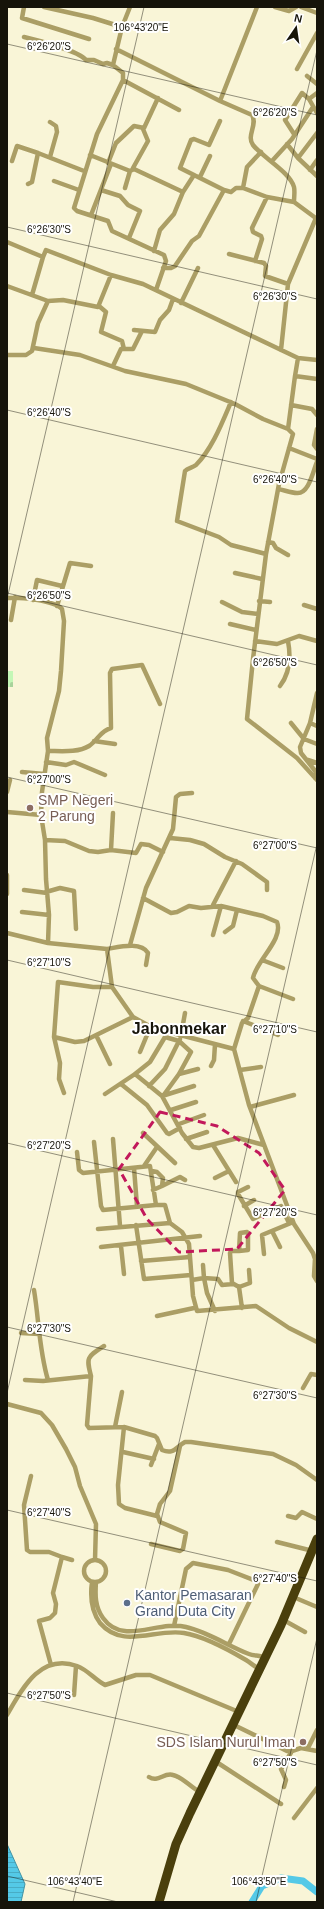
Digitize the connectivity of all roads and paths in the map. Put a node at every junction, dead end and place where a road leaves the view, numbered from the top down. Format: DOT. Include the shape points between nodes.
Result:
graph roads {
  1 [pos="24,7"];
  2 [pos="44,7"];
  3 [pos="130,7"];
  4 [pos="257,7"];
  5 [pos="275,7"];
  6 [pos="296,7"];
  7 [pos="301,7"];
  8 [pos="317,14"];
  9 [pos="122,27"];
  10 [pos="317,33"];
  11 [pos="24,37"];
  12 [pos="89,39"];
  13 [pos="316,39"];
  14 [pos="116,49"];
  15 [pos="113,64"];
  16 [pos="296,70"];
  17 [pos="307,76"];
  18 [pos="123,80"];
  19 [pos="317,84"];
  20 [pos="317,93"];
  21 [pos="158,98"];
  22 [pos="309,99"];
  23 [pos="220,101"];
  24 [pos="313,107"];
  25 [pos="179,110"];
  26 [pos="317,113"];
  27 [pos="220,121"];
  28 [pos="50,122"];
  29 [pos="143,129"];
  30 [pos="317,133"];
  31 [pos="294,134"];
  32 [pos="287,144"];
  33 [pos="261,152"];
  34 [pos="38,153"];
  35 [pos="90,155"];
  36 [pos="210,156"];
  37 [pos="50,157"];
  38 [pos="298,158"];
  39 [pos="317,160"];
  40 [pos="12,161"];
  41 [pos="272,161"];
  42 [pos="110,163"];
  43 [pos="132,170"];
  44 [pos="310,170"];
  45 [pos="84,171"];
  46 [pos="194,175"];
  47 [pos="317,176"];
  48 [pos="200,177"];
  49 [pos="54,181"];
  50 [pos="28,184"];
  51 [pos="125,188"];
  52 [pos="243,188"];
  53 [pos="79,190"];
  54 [pos="101,190"];
  55 [pos="224,190"];
  56 [pos="184,192"];
  57 [pos="267,197"];
  58 [pos="294,202"];
  59 [pos="91,215"];
  60 [pos="316,218"];
  61 [pos="129,238"];
  62 [pos="7,242"];
  63 [pos="154,251"];
  64 [pos="229,254"];
  65 [pos="43,257"];
  66 [pos="255,261"];
  67 [pos="163,268"];
  68 [pos="198,268"];
  69 [pos="111,275"];
  70 [pos="288,284"];
  71 [pos="7,286"];
  72 [pos="156,290"];
  73 [pos="32,295"];
  74 [pos="173,299"];
  75 [pos="48,301"];
  76 [pos="181,303"];
  77 [pos="100,306"];
  78 [pos="134,330"];
  79 [pos="142,331"];
  80 [pos="34,348"];
  81 [pos="124,349"];
  82 [pos="281,350"];
  83 [pos="7,356"];
  84 [pos="298,358"];
  85 [pos="317,360"];
  86 [pos="113,366"];
  87 [pos="295,376"];
  88 [pos="317,379"];
  89 [pos="231,402"];
  90 [pos="291,405"];
  91 [pos="317,415"];
  92 [pos="317,428"];
  93 [pos="288,429"];
  94 [pos="289,448"];
  95 [pos="317,449"];
  96 [pos="317,459"];
  97 [pos="317,462"];
  98 [pos="278,489"];
  99 [pos="268,542"];
  100 [pos="266,554"];
  101 [pos="288,555"];
  102 [pos="91,566"];
  103 [pos="234,573"];
  104 [pos="262,579"];
  105 [pos="62,586"];
  106 [pos="15,597"];
  107 [pos="7,598"];
  108 [pos="33,600"];
  109 [pos="259,601"];
  110 [pos="222,602"];
  111 [pos="270,602"];
  112 [pos="304,605"];
  113 [pos="57,606"];
  114 [pos="317,609"];
  115 [pos="258,614"];
  116 [pos="11,620"];
  117 [pos="230,624"];
  118 [pos="256,630"];
  119 [pos="254,641"];
  120 [pos="288,641"];
  121 [pos="317,641"];
  122 [pos="280,686"];
  123 [pos="317,693"];
  124 [pos="160,704"];
  125 [pos="316,707"];
  126 [pos="291,723"];
  127 [pos="310,723"];
  128 [pos="317,726"];
  129 [pos="304,739"];
  130 [pos="94,741"];
  131 [pos="115,744"];
  132 [pos="317,744"];
  133 [pos="48,751"];
  134 [pos="307,760"];
  135 [pos="46,762"];
  136 [pos="317,763"];
  137 [pos="22,772"];
  138 [pos="44,774"];
  139 [pos="105,775"];
  140 [pos="316,779"];
  141 [pos="10,780"];
  142 [pos="7,792"];
  143 [pos="192,793"];
  144 [pos="7,812"];
  145 [pos="113,813"];
  146 [pos="41,815"];
  147 [pos="170,838"];
  148 [pos="45,840"];
  149 [pos="111,850"];
  150 [pos="163,852"];
  151 [pos="236,861"];
  152 [pos="7,875"];
  153 [pos="24,890"];
  154 [pos="267,890"];
  155 [pos="47,893"];
  156 [pos="7,894"];
  157 [pos="144,898"];
  158 [pos="213,906"];
  159 [pos="221,906"];
  160 [pos="237,910"];
  161 [pos="22,912"];
  162 [pos="49,915"];
  163 [pos="76,929"];
  164 [pos="225,932"];
  165 [pos="7,933"];
  166 [pos="213,934"];
  167 [pos="48,942"];
  168 [pos="130,945"];
  169 [pos="107,949"];
  170 [pos="262,960"];
  171 [pos="146,965"];
  172 [pos="283,968"];
  173 [pos="258,986"];
  174 [pos="112,987"];
  175 [pos="293,999"];
  176 [pos="185,1013"];
  177 [pos="133,1017"];
  178 [pos="243,1021"];
  179 [pos="153,1028"];
  180 [pos="96,1035"];
  181 [pos="182,1035"];
  182 [pos="278,1035"];
  183 [pos="54,1037"];
  184 [pos="179,1041"];
  185 [pos="215,1044"];
  186 [pos="234,1050"];
  187 [pos="140,1052"];
  188 [pos="110,1064"];
  189 [pos="212,1066"];
  190 [pos="261,1067"];
  191 [pos="198,1069"];
  192 [pos="240,1070"];
  193 [pos="135,1074"];
  194 [pos="179,1074"];
  195 [pos="120,1084"];
  196 [pos="150,1086"];
  197 [pos="194,1086"];
  198 [pos="64,1093"];
  199 [pos="104,1094"];
  200 [pos="294,1095"];
  201 [pos="162,1096"];
  202 [pos="196,1102"];
  203 [pos="250,1106"];
  204 [pos="171,1110"];
  205 [pos="204,1115"];
  206 [pos="180,1126"];
  207 [pos="207,1132"];
  208 [pos="144,1133"];
  209 [pos="113,1139"];
  210 [pos="186,1139"];
  211 [pos="94,1142"];
  212 [pos="213,1145"];
  213 [pos="264,1145"];
  214 [pos="157,1147"];
  215 [pos="77,1152"];
  216 [pos="175,1163"];
  217 [pos="144,1166"];
  218 [pos="134,1168"];
  219 [pos="116,1170"];
  220 [pos="152,1171"];
  221 [pos="229,1171"];
  222 [pos="98,1172"];
  223 [pos="215,1178"];
  224 [pos="186,1180"];
  225 [pos="236,1182"];
  226 [pos="162,1186"];
  227 [pos="248,1187"];
  228 [pos="153,1190"];
  229 [pos="254,1200"];
  230 [pos="156,1205"];
  231 [pos="137,1206"];
  232 [pos="244,1206"];
  233 [pos="118,1209"];
  234 [pos="170,1223"];
  235 [pos="292,1224"];
  236 [pos="136,1225"];
  237 [pos="120,1226"];
  238 [pos="98,1228"];
  239 [pos="272,1231"];
  240 [pos="200,1236"];
  241 [pos="186,1239"];
  242 [pos="138,1243"];
  243 [pos="121,1246"];
  244 [pos="101,1247"];
  245 [pos="280,1247"];
  246 [pos="239,1251"];
  247 [pos="264,1254"];
  248 [pos="190,1257"];
  249 [pos="141,1261"];
  250 [pos="203,1264"];
  251 [pos="249,1270"];
  252 [pos="124,1274"];
  253 [pos="191,1277"];
  254 [pos="204,1278"];
  255 [pos="317,1281"];
  256 [pos="233,1284"];
  257 [pos="239,1287"];
  258 [pos="34,1290"];
  259 [pos="194,1308"];
  260 [pos="242,1308"];
  261 [pos="215,1311"];
  262 [pos="157,1316"];
  263 [pos="21,1334"];
  264 [pos="39,1334"];
  265 [pos="317,1342"];
  266 [pos="104,1346"];
  267 [pos="317,1375"];
  268 [pos="91,1376"];
  269 [pos="25,1380"];
  270 [pos="48,1380"];
  271 [pos="303,1388"];
  272 [pos="122,1392"];
  273 [pos="7,1404"];
  274 [pos="116,1427"];
  275 [pos="124,1427"];
  276 [pos="159,1444"];
  277 [pos="181,1444"];
  278 [pos="123,1452"];
  279 [pos="154,1459"];
  280 [pos="151,1465"];
  281 [pos="31,1476"];
  282 [pos="317,1480"];
  283 [pos="157,1516"];
  284 [pos="288,1516"];
  285 [pos="317,1519"];
  286 [pos="317,1539"];
  287 [pos="277,1542"];
  288 [pos="151,1544"];
  289 [pos="315,1551"];
  290 [pos="62,1556"];
  291 [pos="72,1560"];
  292 [pos="95,1560"];
  293 [pos="94,1582"];
  294 [pos="298,1599"];
  295 [pos="317,1607"];
  296 [pos="287,1622"];
  297 [pos="174,1626"];
  298 [pos="186,1627"];
  299 [pos="134,1632"];
  300 [pos="304,1632"];
  301 [pos="185,1633"];
  302 [pos="136,1637"];
  303 [pos="229,1644"];
  304 [pos="245,1652"];
  305 [pos="253,1655"];
  306 [pos="242,1658"];
  307 [pos="267,1658"];
  308 [pos="250,1662"];
  309 [pos="51,1665"];
  310 [pos="76,1666"];
  311 [pos="261,1670"];
  312 [pos="74,1695"];
  313 [pos="239,1712"];
  314 [pos="7,1715"];
  315 [pos="236,1726"];
  316 [pos="317,1730"];
  317 [pos="308,1748"];
  318 [pos="317,1751"];
  319 [pos="292,1752"];
  320 [pos="218,1763"];
  321 [pos="211,1772"];
  322 [pos="149,1777"];
  323 [pos="284,1787"];
  324 [pos="317,1788"];
  325 [pos="200,1792"];
  326 [pos="281,1804"];
  327 [pos="294,1818"];
  328 [pos="159,1902"];
  329 [pos="164,1902"];
  1 -- 12 [label="street" via="22,18"];
  2 -- 9 [label="street"];
  3 -- 9 [label="street"];
  4 -- 23 [label="street"];
  5 -- 6 [label="street" via="289,11"];
  7 -- 8 [label="street"];
  9 -- 14 [label="street"];
  10 -- 13 [label="street"];
  11 -- 15 [label="street" via="55,45 86,59"];
  13 -- 16 [label="street"];
  14 -- 15 [label="street"];
  14 -- 23 [label="street"];
  15 -- 18 [label="street" via="124,73"];
  17 -- 19 [label="street"];
  18 -- 21 [label="street"];
  18 -- 35 [label="street" via="97,134"];
  20 -- 22 [label="street"];
  21 -- 25 [label="street"];
  21 -- 29 [label="street"];
  22 -- 24 [label="street"];
  22 -- 31 [label="street" via="302,94 286,116 285,120"];
  23 -- 33 [label="street" via="252,115 252,142"];
  24 -- 26 [label="street"];
  24 -- 31 [label="street"];
  27 -- 46 [label="street" via="209,145 191,140 180,168"];
  28 -- 37 [label="street" via="56,126 57,132"];
  29 -- 42 [label="street" via="134,126 116,143"];
  29 -- 43 [label="street" via="148,140"];
  30 -- 38 [label="street"];
  31 -- 32 [label="street"];
  32 -- 38 [label="street"];
  32 -- 41 [label="street"];
  33 -- 41 [label="street"];
  33 -- 52 [label="street" via="247,167"];
  34 -- 37 [label="street"];
  34 -- 40 [label="street" via="17,146"];
  34 -- 50 [label="street" via="32,182"];
  35 -- 42 [label="street"];
  35 -- 45 [label="street"];
  36 -- 48 [label="street"];
  37 -- 45 [label="street"];
  38 -- 44 [label="street"];
  39 -- 44 [label="street"];
  41 -- 58 [label="street" via="293,183"];
  42 -- 43 [label="street"];
  42 -- 54 [label="street"];
  43 -- 51 [label="street"];
  43 -- 56 [label="street"];
  44 -- 47 [label="street"];
  45 -- 53 [label="street"];
  46 -- 48 [label="street"];
  46 -- 56 [label="street"];
  48 -- 55 [label="street"];
  49 -- 53 [label="street"];
  52 -- 55 [label="street" via="236,188 231,192"];
  52 -- 57 [label="street"];
  53 -- 59 [label="street" via="74,208"];
  54 -- 59 [label="street"];
  54 -- 61 [label="street" via="120,196 128,205 140,211"];
  55 -- 67 [label="street" via="199,236 192,241 175,266"];
  56 -- 63 [label="street" via="174,214 160,230"];
  57 -- 58 [label="street"];
  57 -- 66 [label="street" via="252,228 262,239"];
  58 -- 60 [label="street"];
  59 -- 61 [label="street" via="108,221 112,231"];
  60 -- 70 [label="street"];
  61 -- 63 [label="street"];
  62 -- 65 [label="street"];
  63 -- 67 [label="street" via="165,257"];
  64 -- 66 [label="street"];
  65 -- 69 [label="street" via="46,250"];
  65 -- 73 [label="street"];
  66 -- 70 [label="street" via="265,264 265,276"];
  67 -- 72 [label="street"];
  68 -- 76 [label="street"];
  69 -- 72 [label="street"];
  69 -- 77 [label="street"];
  70 -- 82 [label="street"];
  71 -- 73 [label="street"];
  72 -- 74 [label="street"];
  73 -- 75 [label="street"];
  74 -- 76 [label="street"];
  74 -- 79 [label="street" via="155,332"];
  75 -- 77 [label="street" via="63,300"];
  75 -- 80 [label="street" via="36,331"];
  76 -- 82 [label="street"];
  77 -- 81 [label="street" via="106,312 101,332 122,341"];
  78 -- 79 [label="street"];
  79 -- 81 [label="street" via="134,347 130,350"];
  80 -- 83 [label="street" via="28,354"];
  80 -- 86 [label="street" via="80,355"];
  81 -- 86 [label="street" via="120,350"];
  82 -- 84 [label="street"];
  84 -- 85 [label="street"];
  84 -- 87 [label="street"];
  86 -- 89 [label="street" via="186,384"];
  87 -- 88 [label="street"];
  87 -- 90 [label="street"];
  89 -- 93 [label="street"];
  89 -- 100 [label="street" via="207,449 194,467 184,470 177,521 219,537 231,545"];
  90 -- 91 [label="street" via="312,409"];
  90 -- 93 [label="street"];
  92 -- 95 [label="street" via="314,445"];
  93 -- 94 [label="street" via="293,434"];
  94 -- 96 [label="street"];
  94 -- 98 [label="street"];
  97 -- 98 [label="street" via="310,481 302,492 298,494"];
  98 -- 99 [label="street"];
  99 -- 100 [label="street"];
  99 -- 101 [label="street"];
  100 -- 104 [label="street"];
  102 -- 105 [label="street" via="70,563"];
  103 -- 104 [label="street"];
  104 -- 109 [label="street"];
  105 -- 108 [label="street" via="36,581"];
  105 -- 113 [label="street"];
  106 -- 107 [label="street"];
  106 -- 108 [label="street"];
  106 -- 116 [label="street"];
  108 -- 113 [label="street"];
  109 -- 111 [label="street"];
  109 -- 115 [label="street"];
  110 -- 115 [label="street" via="242,612"];
  112 -- 114 [label="street"];
  113 -- 133 [label="street" via="62,609 64,621 63,654 59,691 47,738"];
  115 -- 118 [label="street"];
  117 -- 118 [label="street"];
  118 -- 119 [label="street"];
  119 -- 120 [label="street" via="276,644"];
  119 -- 140 [label="street" via="247,719 297,758"];
  120 -- 121 [label="street" via="299,636"];
  120 -- 122 [label="street" via="288,666"];
  123 -- 125 [label="street"];
  124 -- 130 [label="street" via="143,666 140,664 112,668 111,728"];
  125 -- 127 [label="street"];
  126 -- 129 [label="street"];
  127 -- 128 [label="street"];
  127 -- 129 [label="street"];
  129 -- 132 [label="street"];
  129 -- 134 [label="street" via="300,750"];
  130 -- 131 [label="street"];
  130 -- 133 [label="street" via="76,750"];
  133 -- 135 [label="street"];
  134 -- 136 [label="street"];
  134 -- 140 [label="street" via="316,772"];
  135 -- 138 [label="street"];
  135 -- 139 [label="street" via="66,765 74,762"];
  137 -- 138 [label="street"];
  138 -- 146 [label="street"];
  141 -- 142 [label="street"];
  143 -- 147 [label="street" via="176,797 175,821"];
  144 -- 146 [label="street"];
  145 -- 149 [label="street"];
  146 -- 148 [label="street"];
  147 -- 150 [label="street"];
  147 -- 151 [label="street" via="198,842"];
  148 -- 149 [label="street" via="65,841 89,851"];
  148 -- 155 [label="street"];
  149 -- 150 [label="street" via="136,853 141,844"];
  150 -- 157 [label="street"];
  151 -- 154 [label="street" via="267,882"];
  151 -- 158 [label="street"];
  152 -- 156 [label="street"];
  153 -- 155 [label="street"];
  155 -- 162 [label="street"];
  155 -- 163 [label="street" via="60,888 74,892"];
  157 -- 158 [label="street" via="174,913 189,906"];
  157 -- 168 [label="street"];
  158 -- 159 [label="street"];
  159 -- 160 [label="street"];
  159 -- 166 [label="street"];
  160 -- 164 [label="street" via="233,926"];
  160 -- 170 [label="street" via="274,920 278,924 275,938"];
  161 -- 162 [label="street"];
  162 -- 167 [label="street"];
  165 -- 167 [label="street"];
  167 -- 169 [label="street"];
  168 -- 169 [label="street"];
  168 -- 171 [label="street" via="147,951"];
  169 -- 174 [label="street"];
  170 -- 172 [label="street"];
  170 -- 173 [label="street" via="253,978"];
  173 -- 175 [label="street"];
  173 -- 178 [label="street" via="248,1018"];
  174 -- 177 [label="street"];
  174 -- 183 [label="street" via="58,982"];
  176 -- 181 [label="street"];
  177 -- 179 [label="street"];
  177 -- 180 [label="street"];
  178 -- 182 [label="street"];
  178 -- 186 [label="street"];
  179 -- 181 [label="street"];
  179 -- 187 [label="street"];
  180 -- 183 [label="street" via="75,1042"];
  180 -- 188 [label="street"];
  181 -- 184 [label="street"];
  181 -- 185 [label="street"];
  183 -- 198 [label="street" via="60,1063 59,1079"];
  184 -- 193 [label="street" via="165,1037 155,1055"];
  184 -- 194 [label="street" via="191,1052"];
  184 -- 196 [label="street" via="165,1069"];
  185 -- 186 [label="street"];
  185 -- 189 [label="street"];
  186 -- 192 [label="street"];
  190 -- 192 [label="street"];
  191 -- 194 [label="street"];
  192 -- 203 [label="street"];
  193 -- 195 [label="street"];
  193 -- 196 [label="street"];
  194 -- 201 [label="street"];
  195 -- 199 [label="street"];
  195 -- 206 [label="street" via="147,1105 167,1133"];
  196 -- 201 [label="street"];
  197 -- 201 [label="street"];
  200 -- 203 [label="street"];
  201 -- 204 [label="street"];
  202 -- 204 [label="street"];
  203 -- 213 [label="street"];
  204 -- 206 [label="street"];
  205 -- 206 [label="street"];
  206 -- 210 [label="street"];
  207 -- 210 [label="street"];
  208 -- 214 [label="street"];
  209 -- 219 [label="street"];
  210 -- 212 [label="street" via="197,1148"];
  211 -- 222 [label="street"];
  212 -- 213 [label="street" via="242,1138"];
  212 -- 221 [label="street"];
  213 -- 235 [label="street"];
  214 -- 216 [label="street"];
  214 -- 217 [label="street"];
  215 -- 222 [label="street" via="80,1172"];
  217 -- 218 [label="street"];
  217 -- 220 [label="street" via="150,1166"];
  218 -- 219 [label="street"];
  218 -- 231 [label="street"];
  219 -- 222 [label="street"];
  219 -- 233 [label="street"];
  220 -- 226 [label="street" via="161,1175"];
  220 -- 228 [label="street"];
  221 -- 223 [label="street"];
  221 -- 225 [label="street"];
  222 -- 233 [label="street" via="102,1208"];
  224 -- 226 [label="street" via="180,1176"];
  226 -- 228 [label="street"];
  227 -- 232 [label="street" via="238,1193"];
  228 -- 230 [label="street"];
  229 -- 232 [label="street"];
  230 -- 231 [label="street"];
  230 -- 234 [label="street" via="165,1205"];
  231 -- 233 [label="street"];
  232 -- 235 [label="street" via="253,1218 281,1206"];
  233 -- 237 [label="street"];
  234 -- 236 [label="street"];
  234 -- 241 [label="street" via="182,1232"];
  235 -- 239 [label="street"];
  235 -- 255 [label="street" via="313,1253 314,1276"];
  236 -- 237 [label="street"];
  236 -- 242 [label="street"];
  237 -- 238 [label="street"];
  239 -- 245 [label="street"];
  239 -- 247 [label="street" via="261,1236"];
  240 -- 241 [label="street"];
  241 -- 242 [label="street"];
  241 -- 248 [label="street"];
  242 -- 243 [label="street"];
  242 -- 249 [label="street"];
  243 -- 244 [label="street"];
  243 -- 252 [label="street"];
  246 -- 256 [label="street" via="230,1253"];
  248 -- 249 [label="street"];
  248 -- 253 [label="street"];
  249 -- 253 [label="street" via="144,1279"];
  250 -- 254 [label="street"];
  251 -- 257 [label="street" via="250,1284"];
  253 -- 254 [label="street"];
  253 -- 259 [label="street"];
  254 -- 256 [label="street" via="218,1279 222,1285"];
  254 -- 261 [label="street"];
  256 -- 257 [label="street"];
  257 -- 260 [label="street"];
  258 -- 264 [label="street"];
  259 -- 261 [label="street" via="200,1312"];
  259 -- 262 [label="street"];
  260 -- 261 [label="street"];
  260 -- 265 [label="street" via="256,1306 289,1328"];
  263 -- 264 [label="street"];
  264 -- 270 [label="street" via="42,1360"];
  266 -- 268 [label="street" via="89,1357 87,1362"];
  267 -- 271 [label="street" via="311,1374"];
  268 -- 270 [label="street"];
  268 -- 274 [label="street" via="87,1426"];
  269 -- 270 [label="street"];
  272 -- 274 [label="street"];
  273 -- 292 [label="street" via="41,1413 52,1425 66,1449 96,1524"];
  274 -- 275 [label="street"];
  275 -- 276 [label="street" via="156,1436"];
  275 -- 278 [label="street"];
  276 -- 277 [label="street" via="162,1450 171,1452"];
  276 -- 279 [label="street"];
  277 -- 282 [label="street" via="191,1442 273,1454 296,1464"];
  277 -- 283 [label="street" via="170,1491 160,1504"];
  278 -- 279 [label="street"];
  278 -- 283 [label="street" via="118,1485 119,1504 125,1508"];
  279 -- 280 [label="street"];
  281 -- 290 [label="street" via="24,1505 27,1550"];
  283 -- 288 [label="street" via="160,1522 186,1533 183,1549 180,1551"];
  284 -- 285 [label="street" via="296,1518 302,1512"];
  286 -- 289 [label="highway"];
  287 -- 289 [label="street"];
  289 -- 294 [label="highway"];
  289 -- 307 [label="highway"];
  290 -- 291 [label="street"];
  290 -- 309 [label="street" via="53,1592 56,1611 54,1616 39,1621"];
  292 -- 293 [label="street" via="88,1562 84,1568 86,1578"];
  292 -- 293 [label="street" via="102,1563 106,1572 103,1579"];
  293 -- 299 [label="street" via="98,1608 106,1622 120,1631"];
  293 -- 302 [label="street" via="90,1592 96,1618 112,1633"];
  294 -- 295 [label="street"];
  294 -- 296 [label="highway"];
  296 -- 300 [label="street"];
  296 -- 307 [label="highway"];
  297 -- 298 [label="street"];
  297 -- 299 [label="street" via="153,1627"];
  297 -- 303 [label="street" via="186,1569 193,1564 228,1570 258,1584"];
  298 -- 301 [label="street"];
  298 -- 303 [label="street"];
  299 -- 302 [label="street"];
  301 -- 302 [label="street" via="165,1631"];
  301 -- 306 [label="street"];
  303 -- 304 [label="street"];
  304 -- 305 [label="street"];
  304 -- 306 [label="street"];
  305 -- 307 [label="street"];
  305 -- 308 [label="street"];
  306 -- 308 [label="street"];
  307 -- 311 [label="highway"];
  308 -- 311 [label="street"];
  309 -- 310 [label="street"];
  309 -- 314 [label="street" via="31,1677"];
  310 -- 312 [label="street"];
  310 -- 313 [label="street" via="105,1685 136,1675 150,1675"];
  311 -- 313 [label="highway"];
  311 -- 315 [label="highway"];
  313 -- 321 [label="highway"];
  315 -- 319 [label="street"];
  315 -- 320 [label="highway"];
  316 -- 317 [label="street"];
  317 -- 318 [label="street"];
  317 -- 319 [label="street"];
  319 -- 323 [label="street" via="281,1770 286,1780"];
  320 -- 321 [label="highway"];
  320 -- 326 [label="street"];
  321 -- 325 [label="highway"];
  321 -- 329 [label="highway" via="179,1849"];
  322 -- 325 [label="street" via="158,1779 165,1775 173,1775"];
  324 -- 327 [label="street"];
  325 -- 328 [label="highway" via="176,1844"];
}
